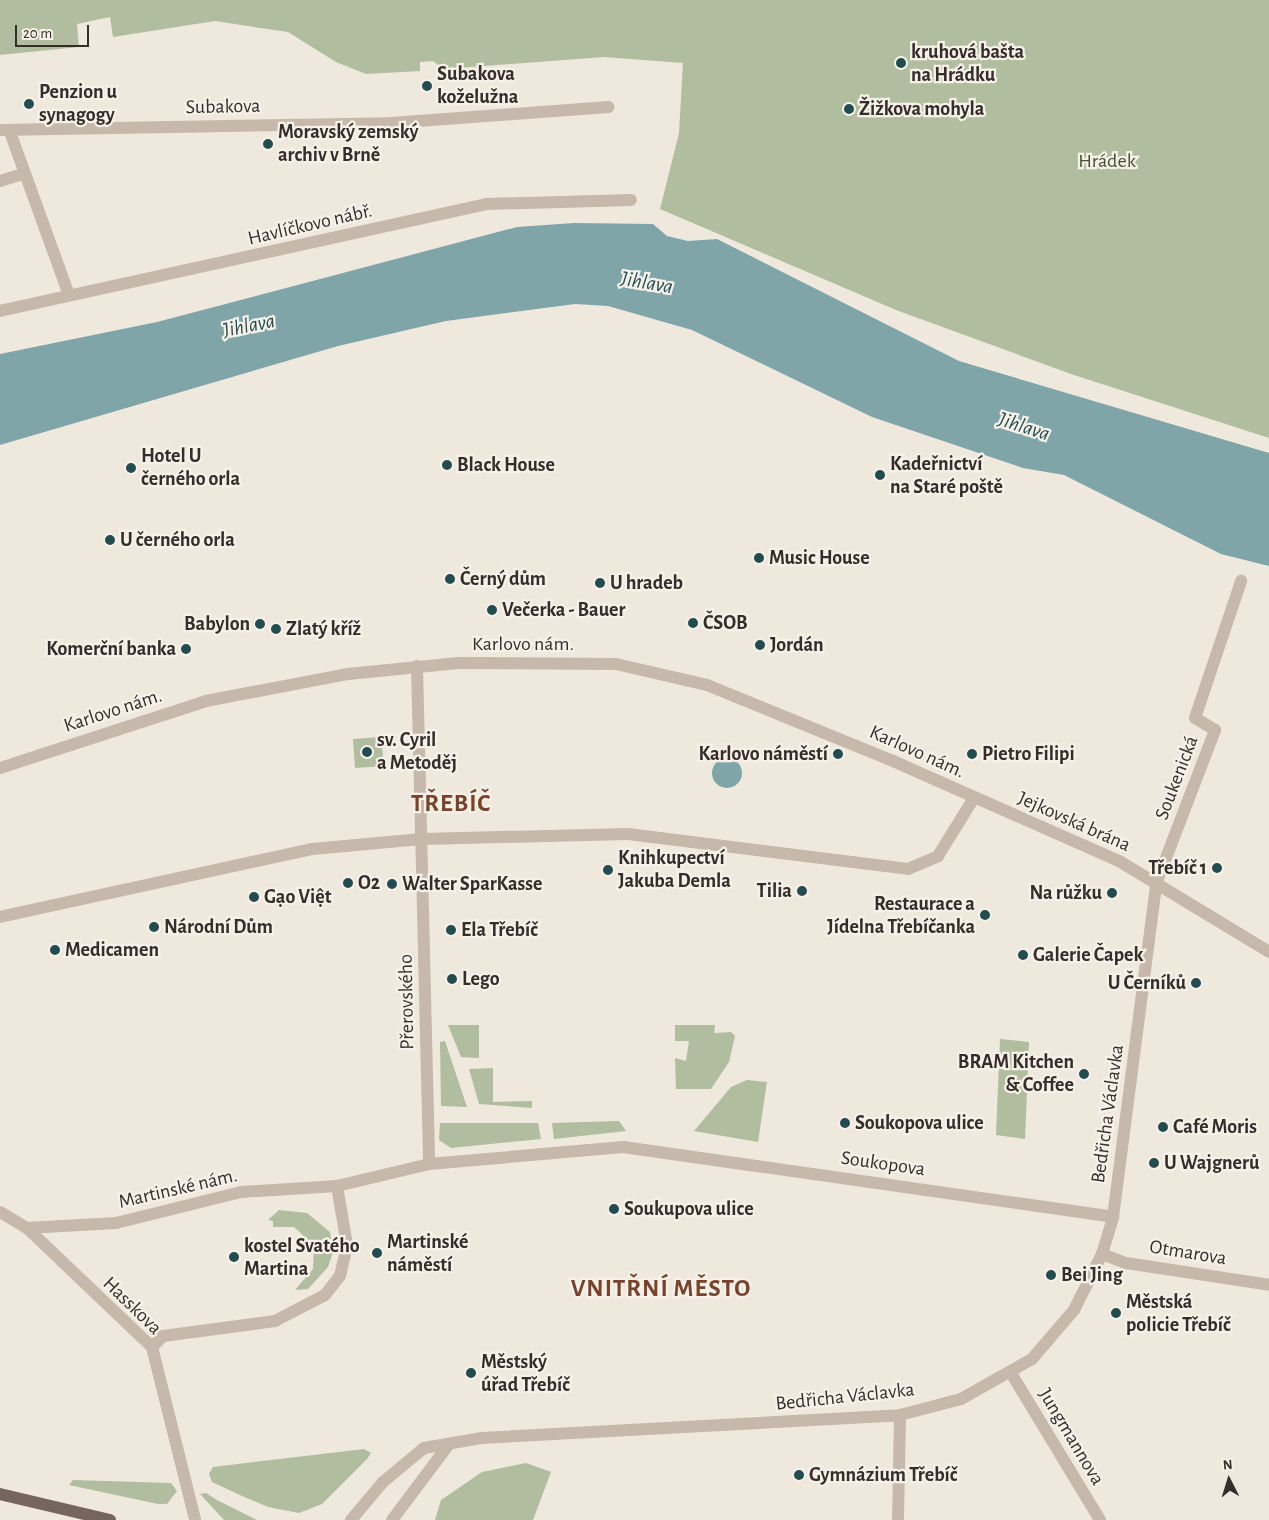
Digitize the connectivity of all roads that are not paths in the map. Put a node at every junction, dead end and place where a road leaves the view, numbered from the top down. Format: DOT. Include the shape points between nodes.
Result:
graph roads {
  1 [pos="608,106"];
  2 [pos="5,131"];
  3 [pos="23,174"];
  4 [pos="0,182"];
  5 [pos="631,200"];
  6 [pos="69,295"];
  7 [pos="0,311"];
  8 [pos="1242,581"];
  9 [pos="417,666"];
  10 [pos="0,768"];
  11 [pos="974,798"];
  12 [pos="422,839"];
  13 [pos="1156,884"];
  14 [pos="0,917"];
  15 [pos="1269,952"];
  16 [pos="647,1150"];
  17 [pos="429,1164"];
  18 [pos="337,1186"];
  19 [pos="0,1212"];
  20 [pos="1113,1217"];
  21 [pos="26,1228"];
  22 [pos="1102,1254"];
  23 [pos="1269,1285"];
  24 [pos="152,1347"];
  25 [pos="1011,1373"];
  26 [pos="900,1415"];
  27 [pos="449,1444"];
  28 [pos="0,1494"];
  29 [pos="110,1520"];
  30 [pos="195,1520"];
  31 [pos="351,1520"];
  32 [pos="392,1520"];
  33 [pos="898,1520"];
  34 [pos="1100,1520"];
  1 -- 2 [label="street, Subakova" via="391,123"];
  2 -- 3 [label="street, Subakova"];
  3 -- 4 [label="street"];
  3 -- 6 [label="street, Subakova"];
  5 -- 6 [label="street, Havlíčkovo nábř." via="487,204 213,267"];
  6 -- 7 [label="street, Havlíčkovo nábř."];
  8 -- 13 [label="street, Soukenická" via="1195,718 1215,730"];
  9 -- 10 [label="street, Karlovo nám." via="206,701"];
  9 -- 11 [label="street, Karlovo nám." via="571,663 659,673 776,711"];
  9 -- 12 [label="street"];
  11 -- 12 [label="street, Karlovo nám." via="938,856 908,868 628,834"];
  11 -- 13 [label="street, Jejkovská brána" via="1119,861"];
  12 -- 14 [label="street, Karlovo nám." via="312,848"];
  12 -- 17 [label="street, Přerovského"];
  13 -- 15 [label="street, Jejkovská brána"];
  13 -- 20 [label="street, Bedřicha Václavka"];
  16 -- 17 [label="street, Martinské nám." via="622,1147"];
  16 -- 20 [label="street, Soukopova"];
  17 -- 18 [label="street, Martinské nám."];
  18 -- 21 [label="street, Martinské nám." via="241,1192 116,1223"];
  18 -- 24 [label="street" via="347,1244 340,1276 326,1295 275,1321 163,1336"];
  19 -- 21 [label="street, Hasskova"];
  20 -- 22 [label="street, Bedřicha Václavka"];
  21 -- 24 [label="street, Hasskova"];
  22 -- 23 [label="street, Otmarova" via="1126,1262"];
  22 -- 25 [label="street, Bedřicha Václavka" via="1057,1332"];
  24 -- 30 [label="street, Hasskova"];
  25 -- 26 [label="street, Bedřicha Václavka" via="961,1399"];
  25 -- 34 [label="street, Jungmannova"];
  26 -- 27 [label="street, Bedřicha Václavka" via="640,1428"];
  26 -- 33 [label="street"];
  27 -- 31 [label="street, Bedřicha Václavka" via="424,1448 408,1458"];
  27 -- 32 [label="street"];
  28 -- 29 [label="main road"];
}
